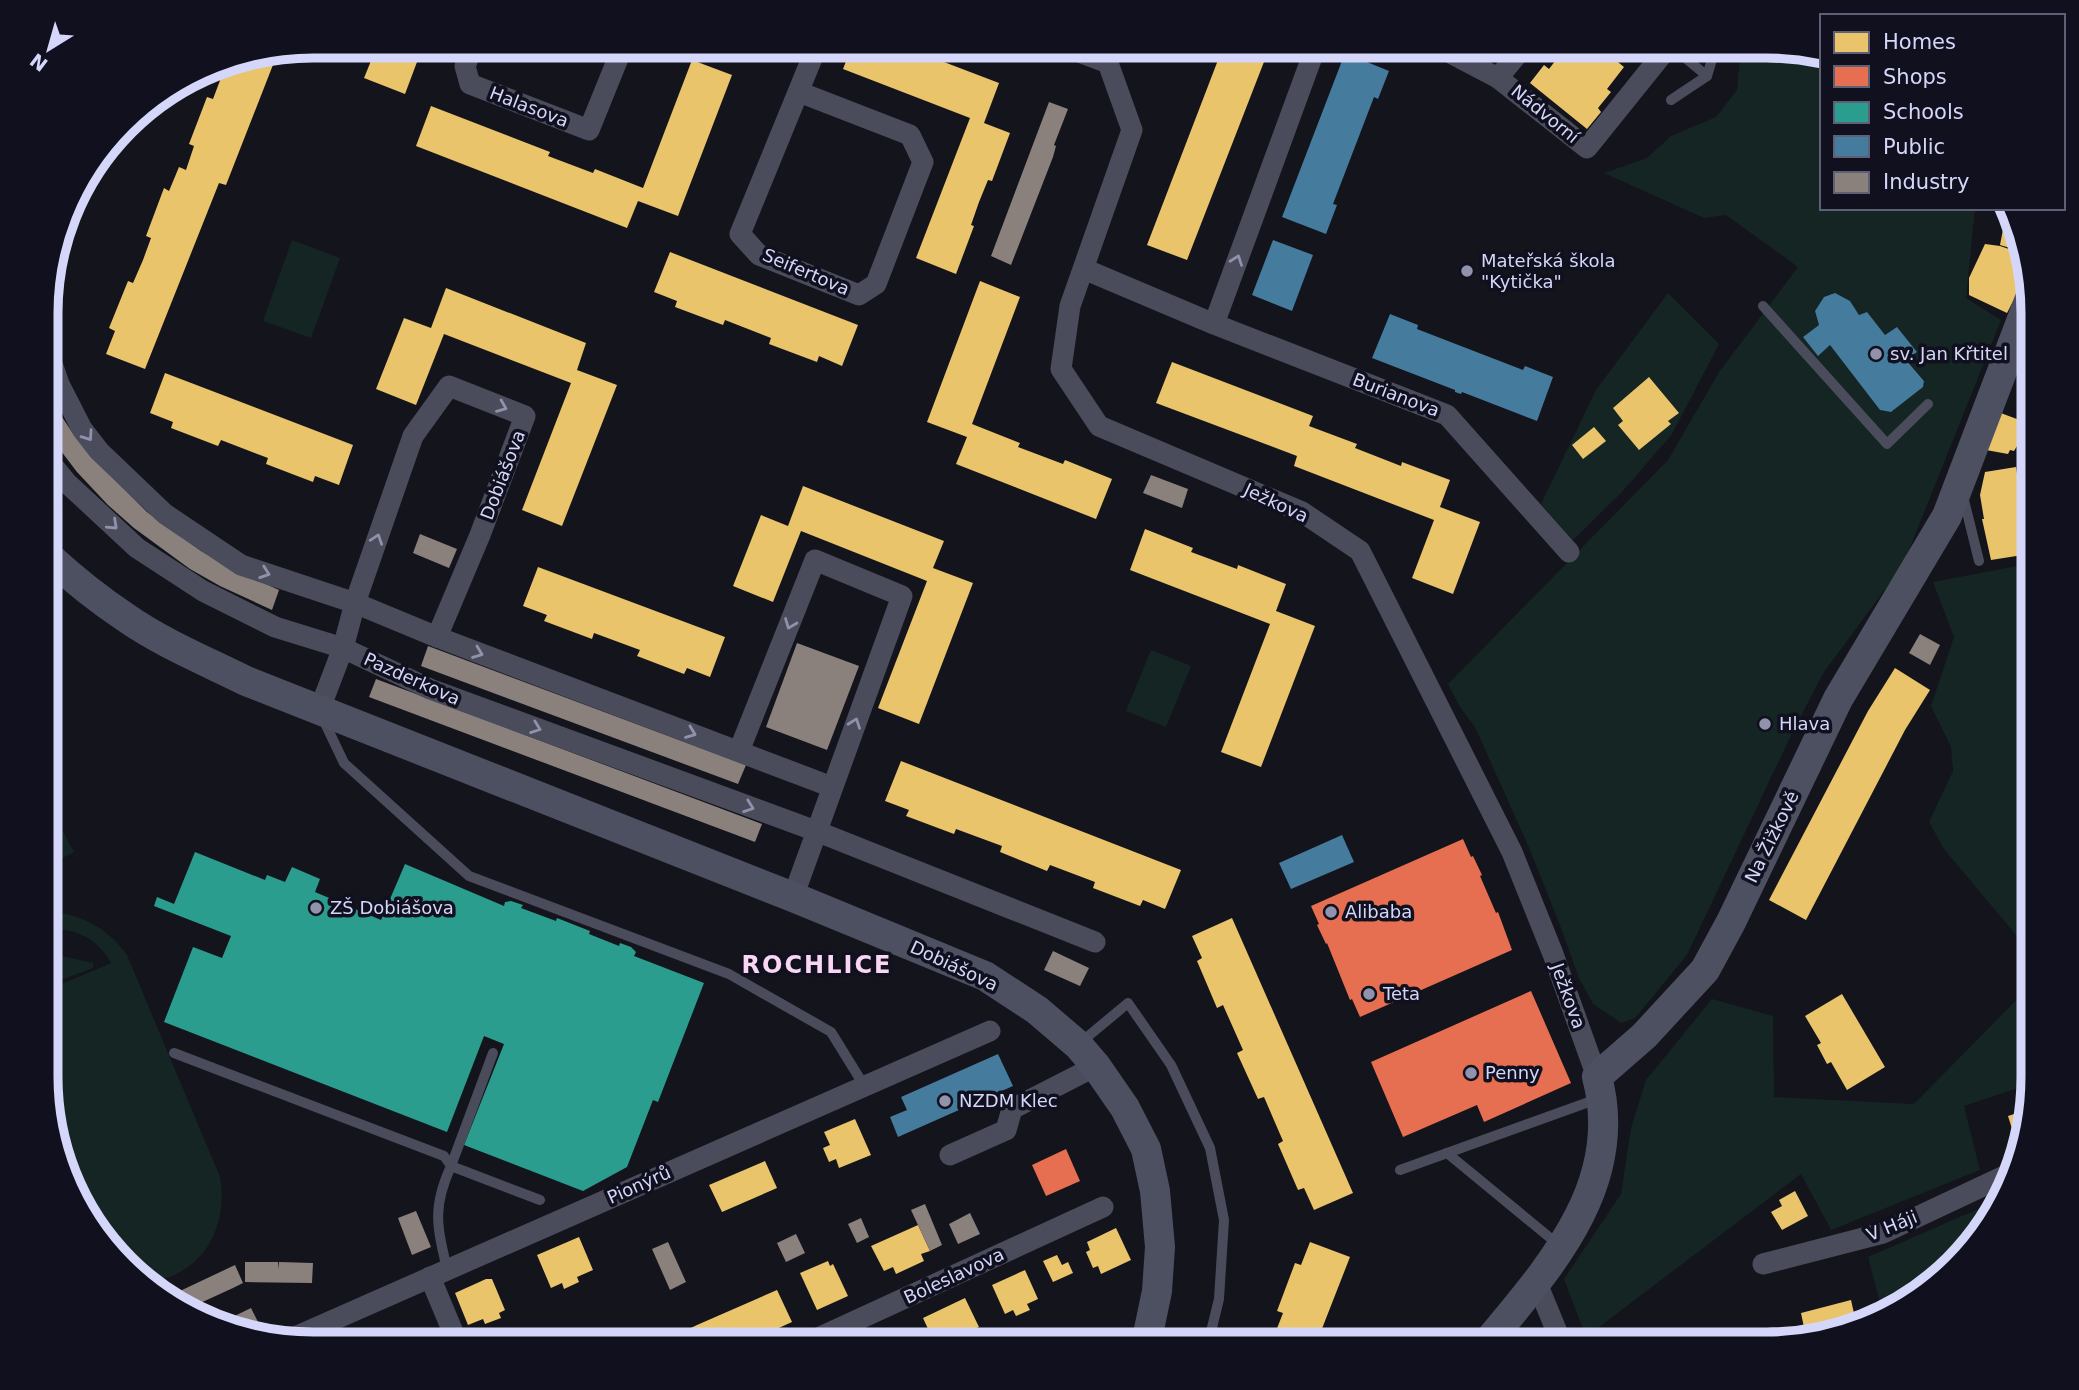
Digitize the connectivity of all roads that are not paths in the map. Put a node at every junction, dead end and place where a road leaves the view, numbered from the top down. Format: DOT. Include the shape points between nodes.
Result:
graph roads {
  1 [pos="468,58"];
  2 [pos="618,58"];
  3 [pos="812,58"];
  4 [pos="1095,58"];
  5 [pos="1312,58"];
  6 [pos="1460,58"];
  7 [pos="1509,58"];
  8 [pos="1660,58"];
  9 [pos="1685,58"];
  10 [pos="1712,58"];
  11 [pos="1707,76"];
  12 [pos="1499,78"];
  13 [pos="799,92"];
  14 [pos="1671,100"];
  15 [pos="1084,269"];
  16 [pos="1763,306"];
  17 [pos="2021,321"];
  18 [pos="1214,324"];
  19 [pos="58,384"];
  20 [pos="1928,404"];
  21 [pos="58,472"];
  22 [pos="1960,483"];
  23 [pos="1569,552"];
  24 [pos="1979,561"];
  25 [pos="58,565"];
  26 [pos="355,603"];
  27 [pos="437,637"];
  28 [pos="343,648"];
  29 [pos="320,711"];
  30 [pos="739,751"];
  31 [pos="832,787"];
  32 [pos="816,831"];
  33 [pos="793,897"];
  34 [pos="1096,942"];
  35 [pos="990,1031"];
  36 [pos="174,1053"];
  37 [pos="493,1053"];
  38 [pos="1087,1055"];
  39 [pos="865,1087"];
  40 [pos="1600,1087"];
  41 [pos="1447,1153"];
  42 [pos="950,1155"];
  43 [pos="451,1166"];
  44 [pos="1400,1170"];
  45 [pos="2001,1178"];
  46 [pos="540,1200"];
  47 [pos="1103,1207"];
  48 [pos="1562,1248"];
  49 [pos="1763,1264"];
  50 [pos="438,1273"];
  51 [pos="1536,1281"];
  52 [pos="306,1332"];
  53 [pos="454,1332"];
  54 [pos="831,1332"];
  55 [pos="1148,1332"];
  56 [pos="1211,1332"];
  57 [pos="1496,1332"];
  58 [pos="1557,1332"];
  1 -- 2 [label="street, Halasova" via="470,84 589,130"];
  3 -- 13 [label="street, Seifertova"];
  4 -- 15 [label="street, Ježkova" via="1108,63 1132,130"];
  18 -- 5 [label="street, one-way"];
  6 -- 12 [label="street, Nádvorní"];
  7 -- 12 [label="street, Nádvorní"];
  8 -- 12 [label="street, Nádvorní" via="1587,148"];
  9 -- 11 [label="lane, Nádvorní"];
  10 -- 11 [label="lane"];
  11 -- 14 [label="lane"];
  13 -- 13 [label="street, Seifertova" via="740,234 759,255 859,295 877,284 923,162 910,135"];
  15 -- 18 [label="street, Burianova"];
  15 -- 40 [label="street, Ježkova" via="1070,306 1061,369 1099,426 1303,512 1360,551 1512,852"];
  16 -- 20 [label="lane" via="1887,444"];
  17 -- 22 [label="street, Na Žižkově"];
  18 -- 23 [label="street, Burianova" via="1447,415"];
  19 -- 26 [label="street, one-way" via="99,451 165,514 241,565"];
  21 -- 28 [label="street, Pazderkova, one-way" via="137,548 203,591 275,627"];
  22 -- 24 [label="lane"];
  22 -- 40 [label="street, Na Žižkově" via="1947,516 1838,699 1738,924 1705,970"];
  25 -- 29 [label="street, Dobiášova" via="127,619 246,681"];
  26 -- 27 [label="street"];
  26 -- 27 [label="street, Dobiášova, one-way" via="413,436 449,386 526,416"];
  26 -- 28 [label="street, Dobiášova"];
  27 -- 30 [label="street, one-way"];
  28 -- 29 [label="street, Dobiášova"];
  28 -- 32 [label="street, Pazderkova, one-way" via="430,690"];
  29 -- 33 [label="street, Dobiášova"];
  29 -- 39 [label="lane" via="344,762 469,876 729,974 831,1032"];
  30 -- 31 [label="street"];
  31 -- 30 [label="street, one-way" via="902,596 815,560"];
  31 -- 32 [label="street"];
  32 -- 33 [label="street"];
  32 -- 34 [label="street, Pazderkova"];
  33 -- 38 [label="street, Dobiášova" via="985,976 1037,1010"];
  35 -- 39 [label="street, Pionýrů"];
  36 -- 43 [label="lane" via="444,1156"];
  37 -- 43 [label="lane"];
  38 -- 42 [label="street" via="1012,1109 1006,1130"];
  38 -- 55 [label="street, Dobiášova" via="1125,1108 1146,1149 1160,1247"];
  38 -- 56 [label="lane" via="1128,1003 1171,1065 1210,1147 1224,1220 1219,1299"];
  39 -- 50 [label="street, Pionýrů"];
  40 -- 41 [label="lane"];
  40 -- 48 [label="street" via="1605,1129 1592,1189"];
  41 -- 44 [label="lane"];
  41 -- 48 [label="lane"];
  43 -- 46 [label="lane"];
  43 -- 50 [label="lane" via="437,1213"];
  45 -- 49 [label="street, V Háji" via="1883,1233"];
  47 -- 54 [label="street, Boleslavova"];
  48 -- 51 [label="street"];
  50 -- 52 [label="street, Pionýrů"];
  50 -- 53 [label="street"];
  51 -- 57 [label="street"];
  51 -- 58 [label="street"];
}
